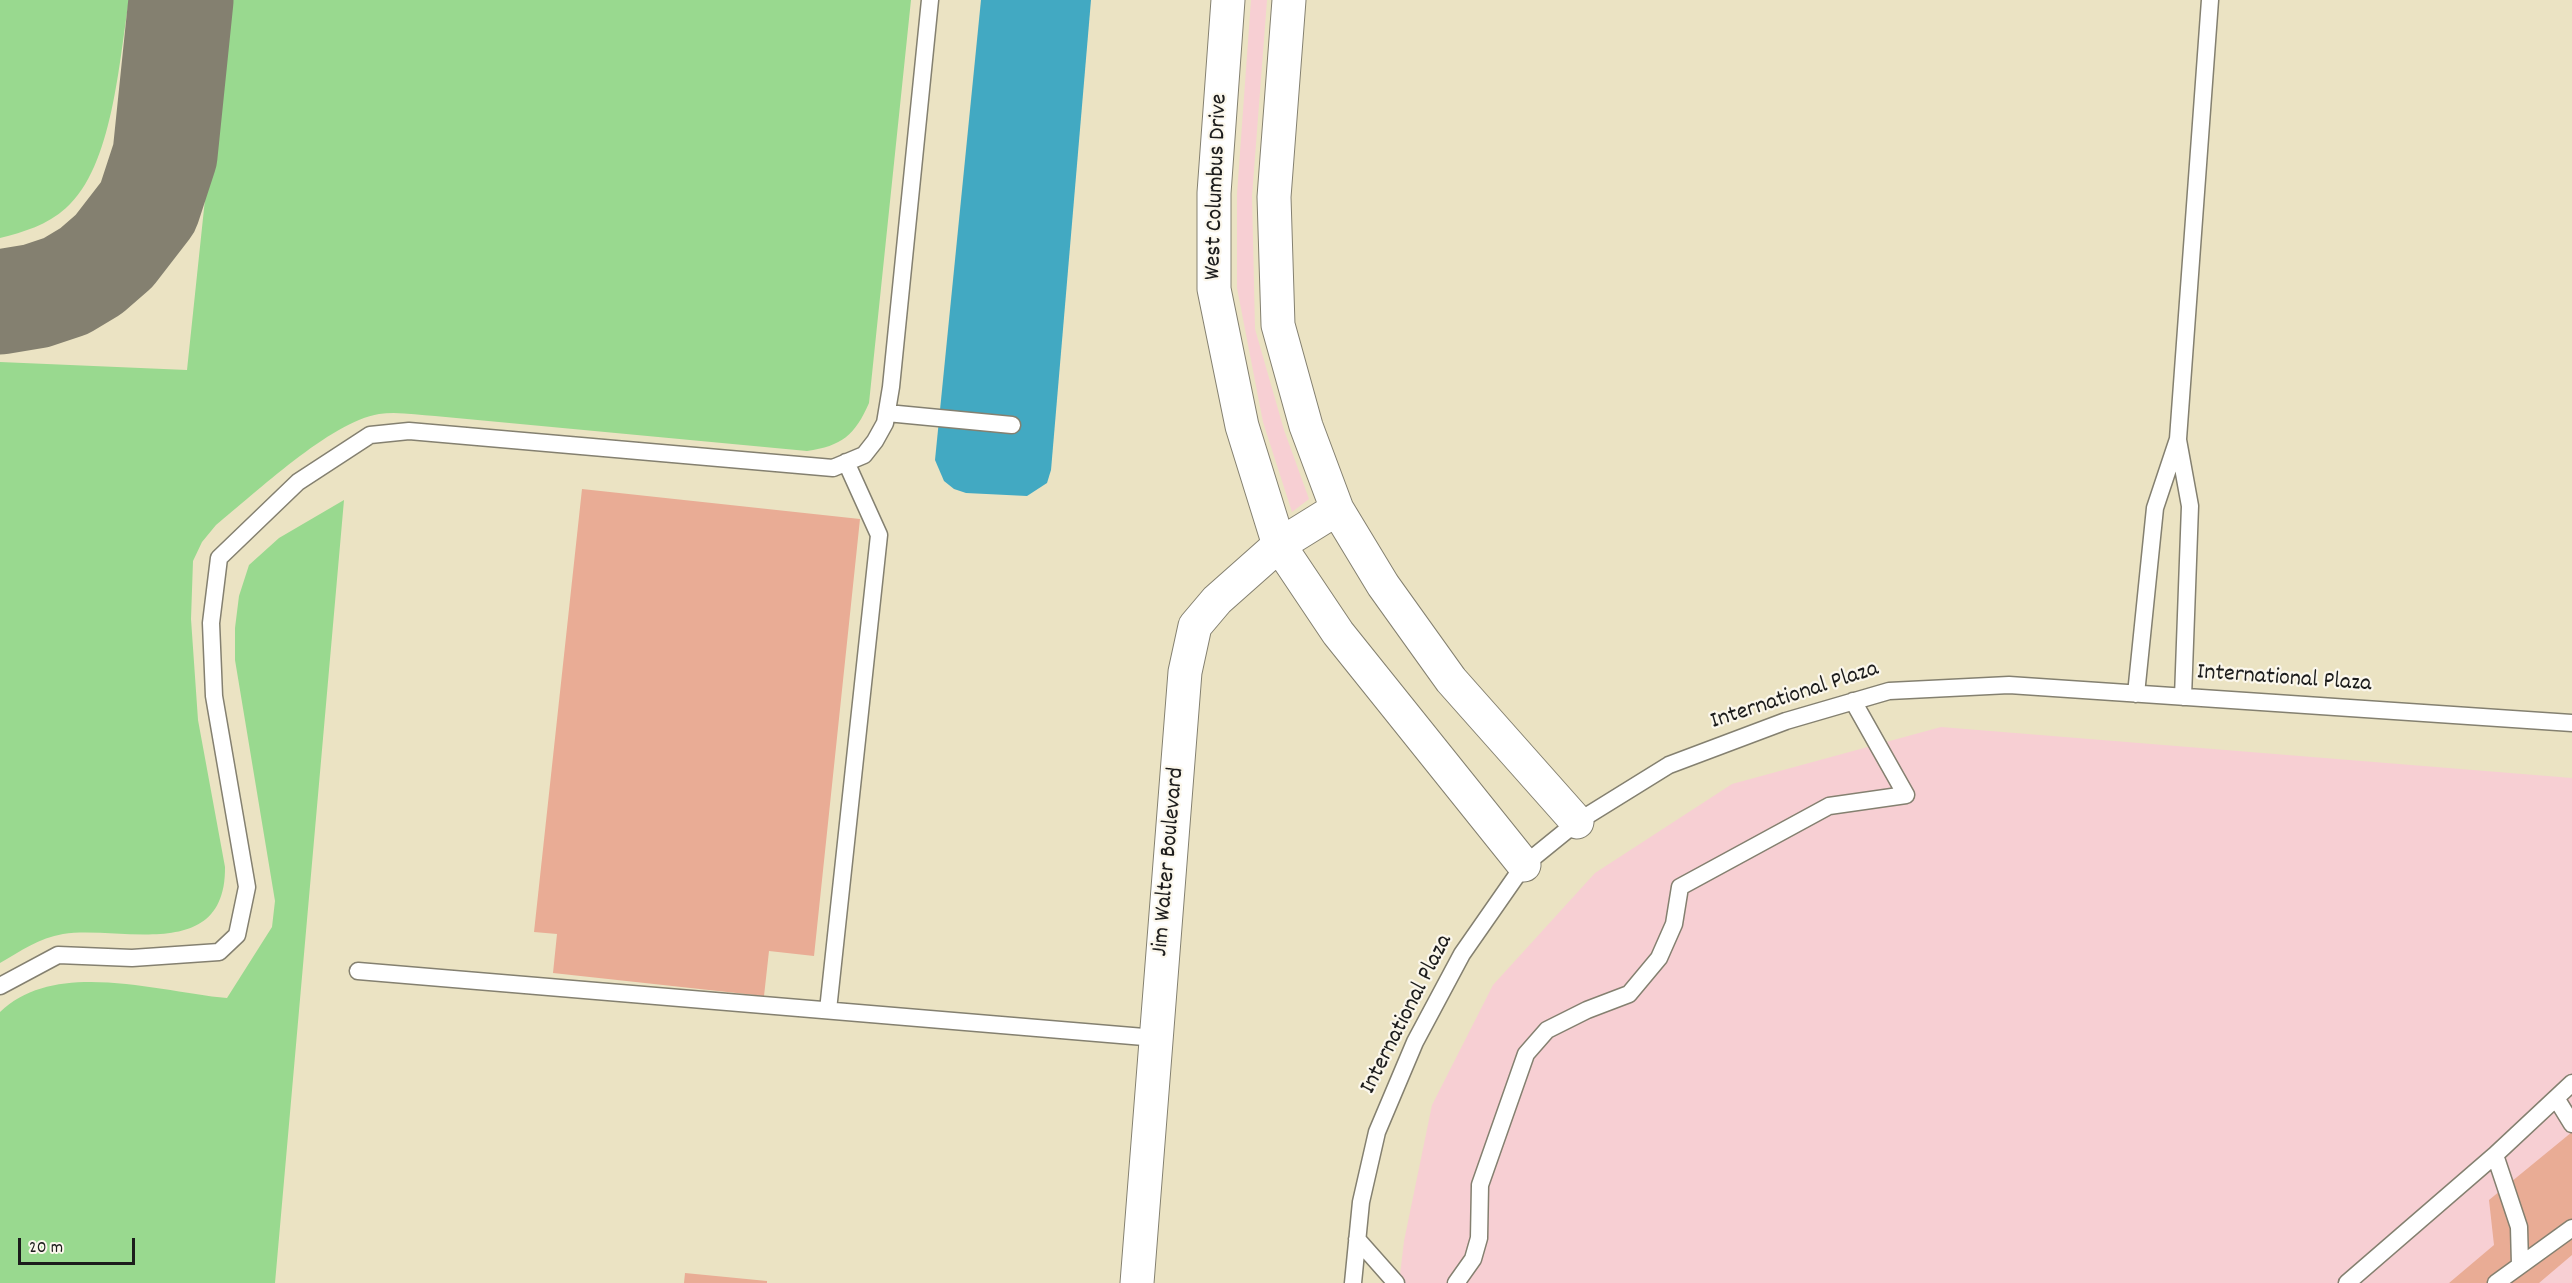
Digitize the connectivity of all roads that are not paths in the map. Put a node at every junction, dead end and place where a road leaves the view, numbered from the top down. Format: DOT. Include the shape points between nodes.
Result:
graph roads {
  1 [pos="930,0"];
  2 [pos="1228,0"];
  3 [pos="1289,0"];
  4 [pos="2210,0"];
  5 [pos="887,413"];
  6 [pos="1012,425"];
  7 [pos="2178,439"];
  8 [pos="846,462"];
  9 [pos="1337,509"];
  10 [pos="1280,545"];
  11 [pos="2136,694"];
  12 [pos="2183,698"];
  13 [pos="1853,701"];
  14 [pos="2572,723"];
  15 [pos="1577,822"];
  16 [pos="1524,865"];
  17 [pos="358,971"];
  18 [pos="0,986"];
  19 [pos="828,1010"];
  20 [pos="1156,1038"];
  21 [pos="2572,1083"];
  22 [pos="2556,1098"];
  23 [pos="2572,1124"];
  24 [pos="2495,1155"];
  25 [pos="2572,1228"];
  26 [pos="1357,1239"];
  27 [pos="2520,1264"];
  28 [pos="1137,1283"];
  29 [pos="1353,1283"];
  30 [pos="1396,1283"];
  31 [pos="1456,1283"];
  32 [pos="2347,1283"];
  33 [pos="2496,1283"];
  1 -- 5 [label="lane"];
  2 -- 10 [label="street, West Columbus Drive" via="1214,193 1214,289 1242,426"];
  3 -- 9 [label="street" via="1275,197 1278,325 1306,426"];
  4 -- 7 [label="lane"];
  5 -- 6 [label="lane"];
  5 -- 8 [label="lane" via="885,423 864,455"];
  7 -- 11 [label="lane" via="2155,508"];
  7 -- 12 [label="lane" via="2190,506"];
  8 -- 18 [label="lane" via="833,468 409,431 370,435 298,482 219,558 211,623 214,696 247,887 237,935 219,952 132,958 58,955"];
  8 -- 19 [label="lane" via="879,535"];
  9 -- 10 [label="street, Jim Walter Boulevard"];
  9 -- 15 [label="street" via="1383,585 1450,680"];
  10 -- 16 [label="street, West Columbus Drive" via="1338,633"];
  10 -- 20 [label="street, Jim Walter Boulevard" via="1217,600 1195,626 1185,672"];
  11 -- 12 [label="lane, International Plaza"];
  11 -- 13 [label="lane, International Plaza" via="2009,685 1889,691"];
  12 -- 14 [label="lane, International Plaza"];
  13 -- 15 [label="lane, International Plaza" via="1786,721 1670,765"];
  13 -- 31 [label="lane" via="1906,795 1829,806 1680,887 1674,924 1659,958 1629,994 1547,1030 1526,1054 1480,1185 1479,1238 1473,1259"];
  15 -- 16 [label="lane, International Plaza"];
  16 -- 26 [label="lane, International Plaza" via="1462,954 1415,1042 1377,1132"];
  17 -- 19 [label="lane"];
  19 -- 20 [label="lane"];
  20 -- 28 [label="street, Jim Walter Boulevard"];
  21 -- 22 [label="lane"];
  22 -- 23 [label="lane"];
  22 -- 24 [label="lane"];
  24 -- 27 [label="lane" via="2519,1227"];
  24 -- 32 [label="lane"];
  25 -- 27 [label="lane"];
  26 -- 29 [label="lane, International Plaza"];
  26 -- 30 [label="lane"];
  27 -- 33 [label="lane"];
}
